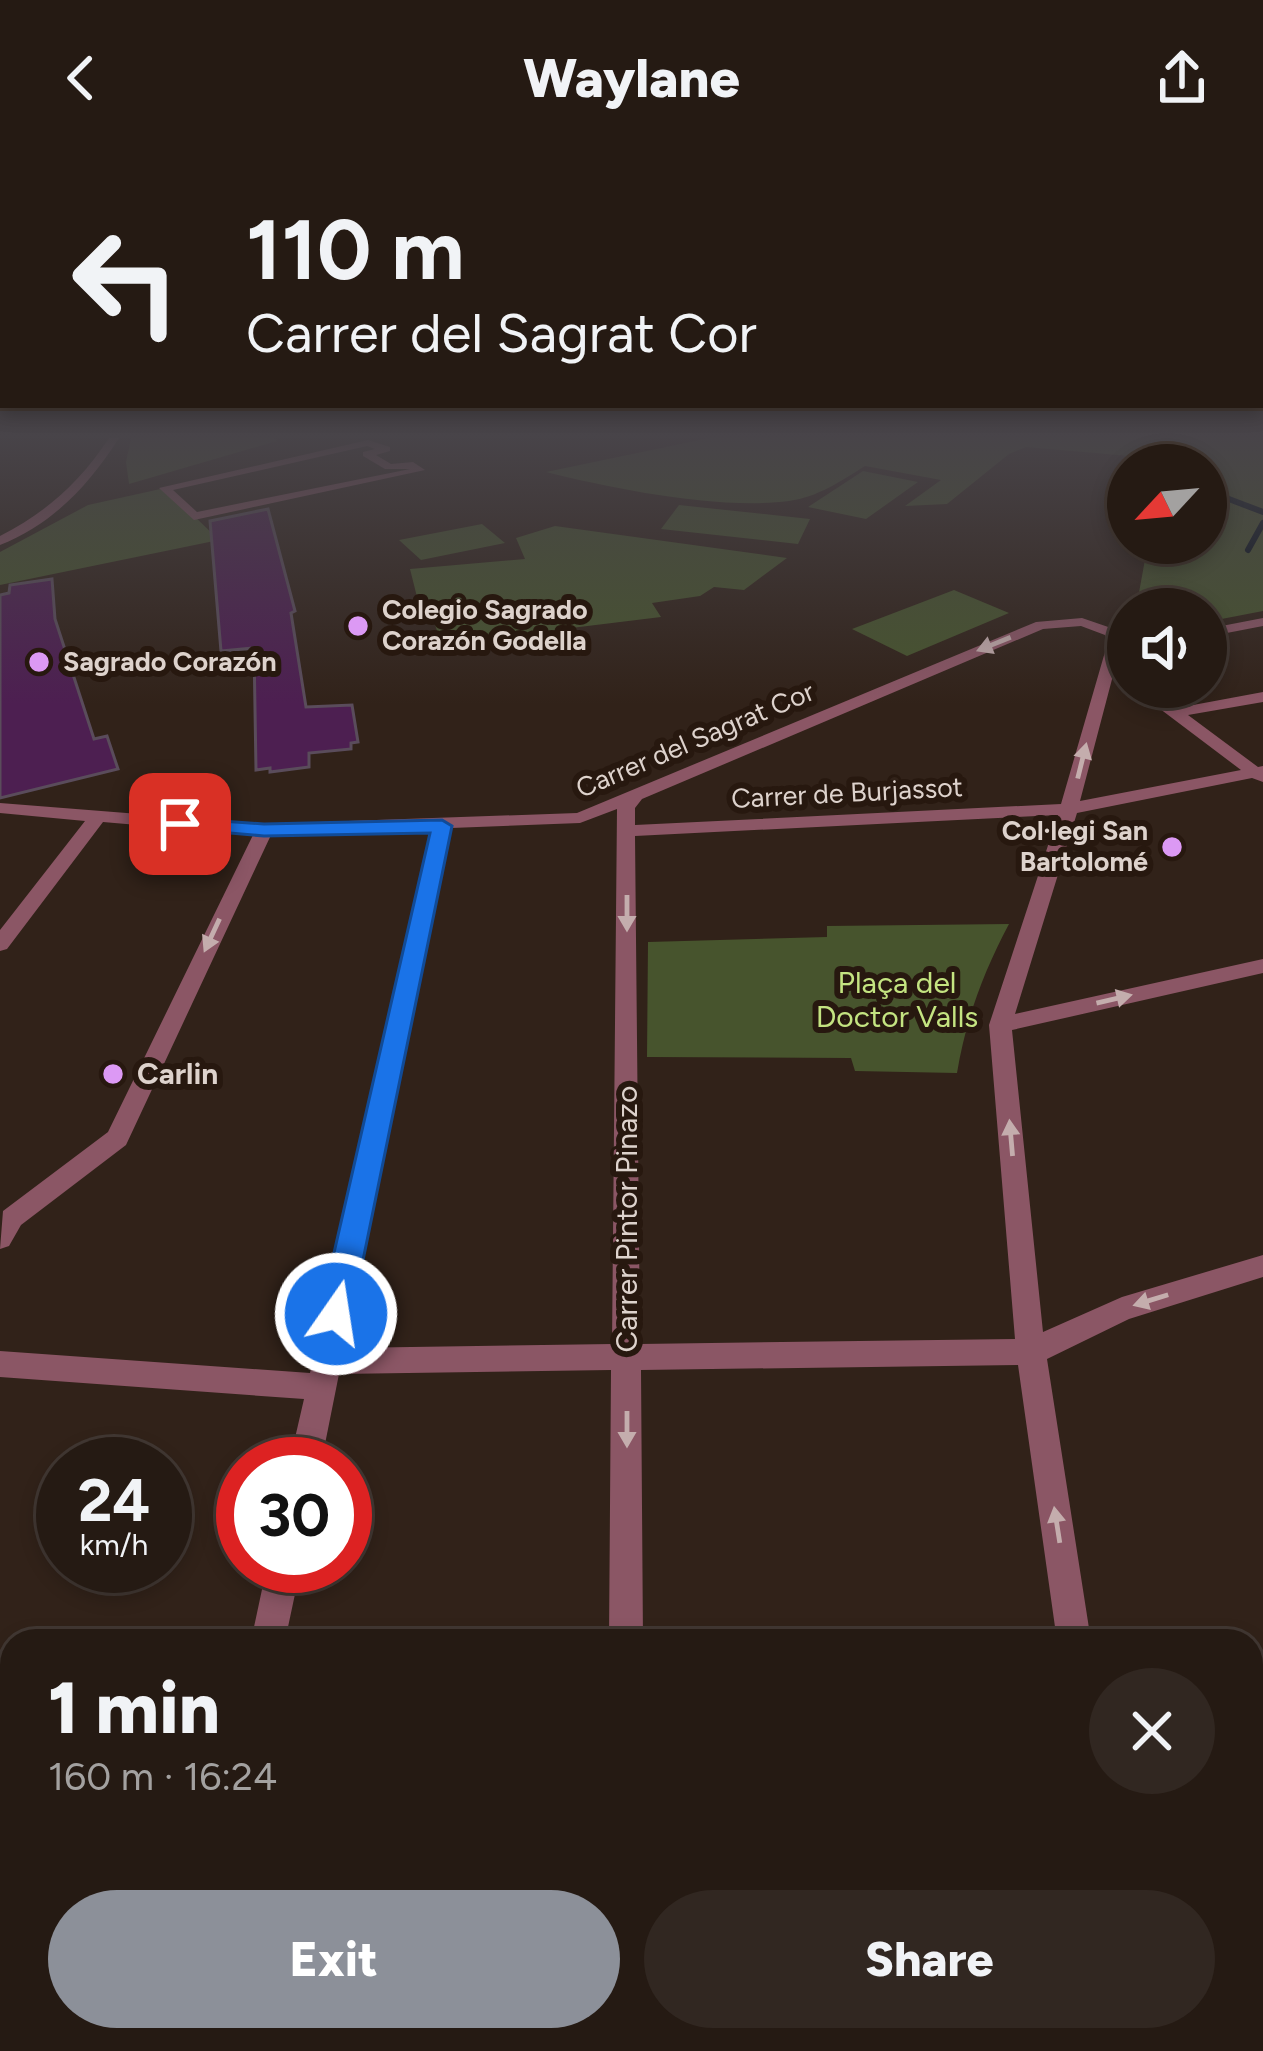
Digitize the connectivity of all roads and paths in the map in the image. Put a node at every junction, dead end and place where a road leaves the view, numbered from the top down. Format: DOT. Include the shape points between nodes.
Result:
graph roads {
  1 [pos="1263,622"];
  2 [pos="1227,629"];
  3 [pos="1107,631"];
  4 [pos="1107,688"];
  5 [pos="1263,697"];
  6 [pos="1167,708"];
  7 [pos="1174,713"];
  8 [pos="1260,774"];
  9 [pos="633,800"];
  10 [pos="0,808"];
  11 [pos="1069,809"];
  12 [pos="97,817"];
  13 [pos="442,826"];
  14 [pos="264,830"];
  15 [pos="627,831"];
  16 [pos="0,944"];
  17 [pos="1263,966"];
  18 [pos="1000,1025"];
  19 [pos="0,1238"];
  20 [pos="1263,1266"];
  21 [pos="1031,1352"];
  22 [pos="627,1359"];
  23 [pos="0,1364"];
  24 [pos="323,1374"];
  25 [pos="310,1437"];
  26 [pos="278,1593"];
  27 [pos="271,1629"];
  28 [pos="626,1629"];
  29 [pos="1072,1629"];
  1 -- 2 [label="street"];
  3 -- 9 [label="street, Carrer del Sagrat Cor, one-way" via="1066,620 1041,625"];
  11 -- 4 [label="street, one-way"];
  5 -- 7 [label="street"];
  6 -- 7 [label="street"];
  7 -- 8 [label="street"];
  8 -- 11 [label="street, Carrer de Burjassot"];
  9 -- 13 [label="street, Carrer del Sagrat Cor" via="580,818"];
  9 -- 15 [label="street, Carrer Pintor Pinazo"];
  10 -- 12 [label="street, Carrer del Sagrat Cor"];
  11 -- 15 [label="street, Carrer de Burjassot"];
  11 -- 18 [label="street"];
  12 -- 14 [label="street, Carrer del Sagrat Cor"];
  12 -- 16 [label="street"];
  13 -- 14 [label="street, Carrer del Sagrat Cor"];
  13 -- 24 [label="street"];
  14 -- 19 [label="street, one-way" via="117,1138 12,1218"];
  15 -- 22 [label="street, Carrer Pintor Pinazo, one-way"];
  18 -- 17 [label="street, one-way"];
  21 -- 18 [label="street, one-way"];
  20 -- 21 [label="street, one-way" via="1122,1309"];
  21 -- 22 [label="street"];
  29 -- 21 [label="street, one-way"];
  22 -- 24 [label="street"];
  22 -- 28 [label="street, Carrer Pintor Pinazo, one-way"];
  23 -- 24 [label="street"];
  24 -- 25 [label="street"];
  26 -- 27 [label="street"];
}
